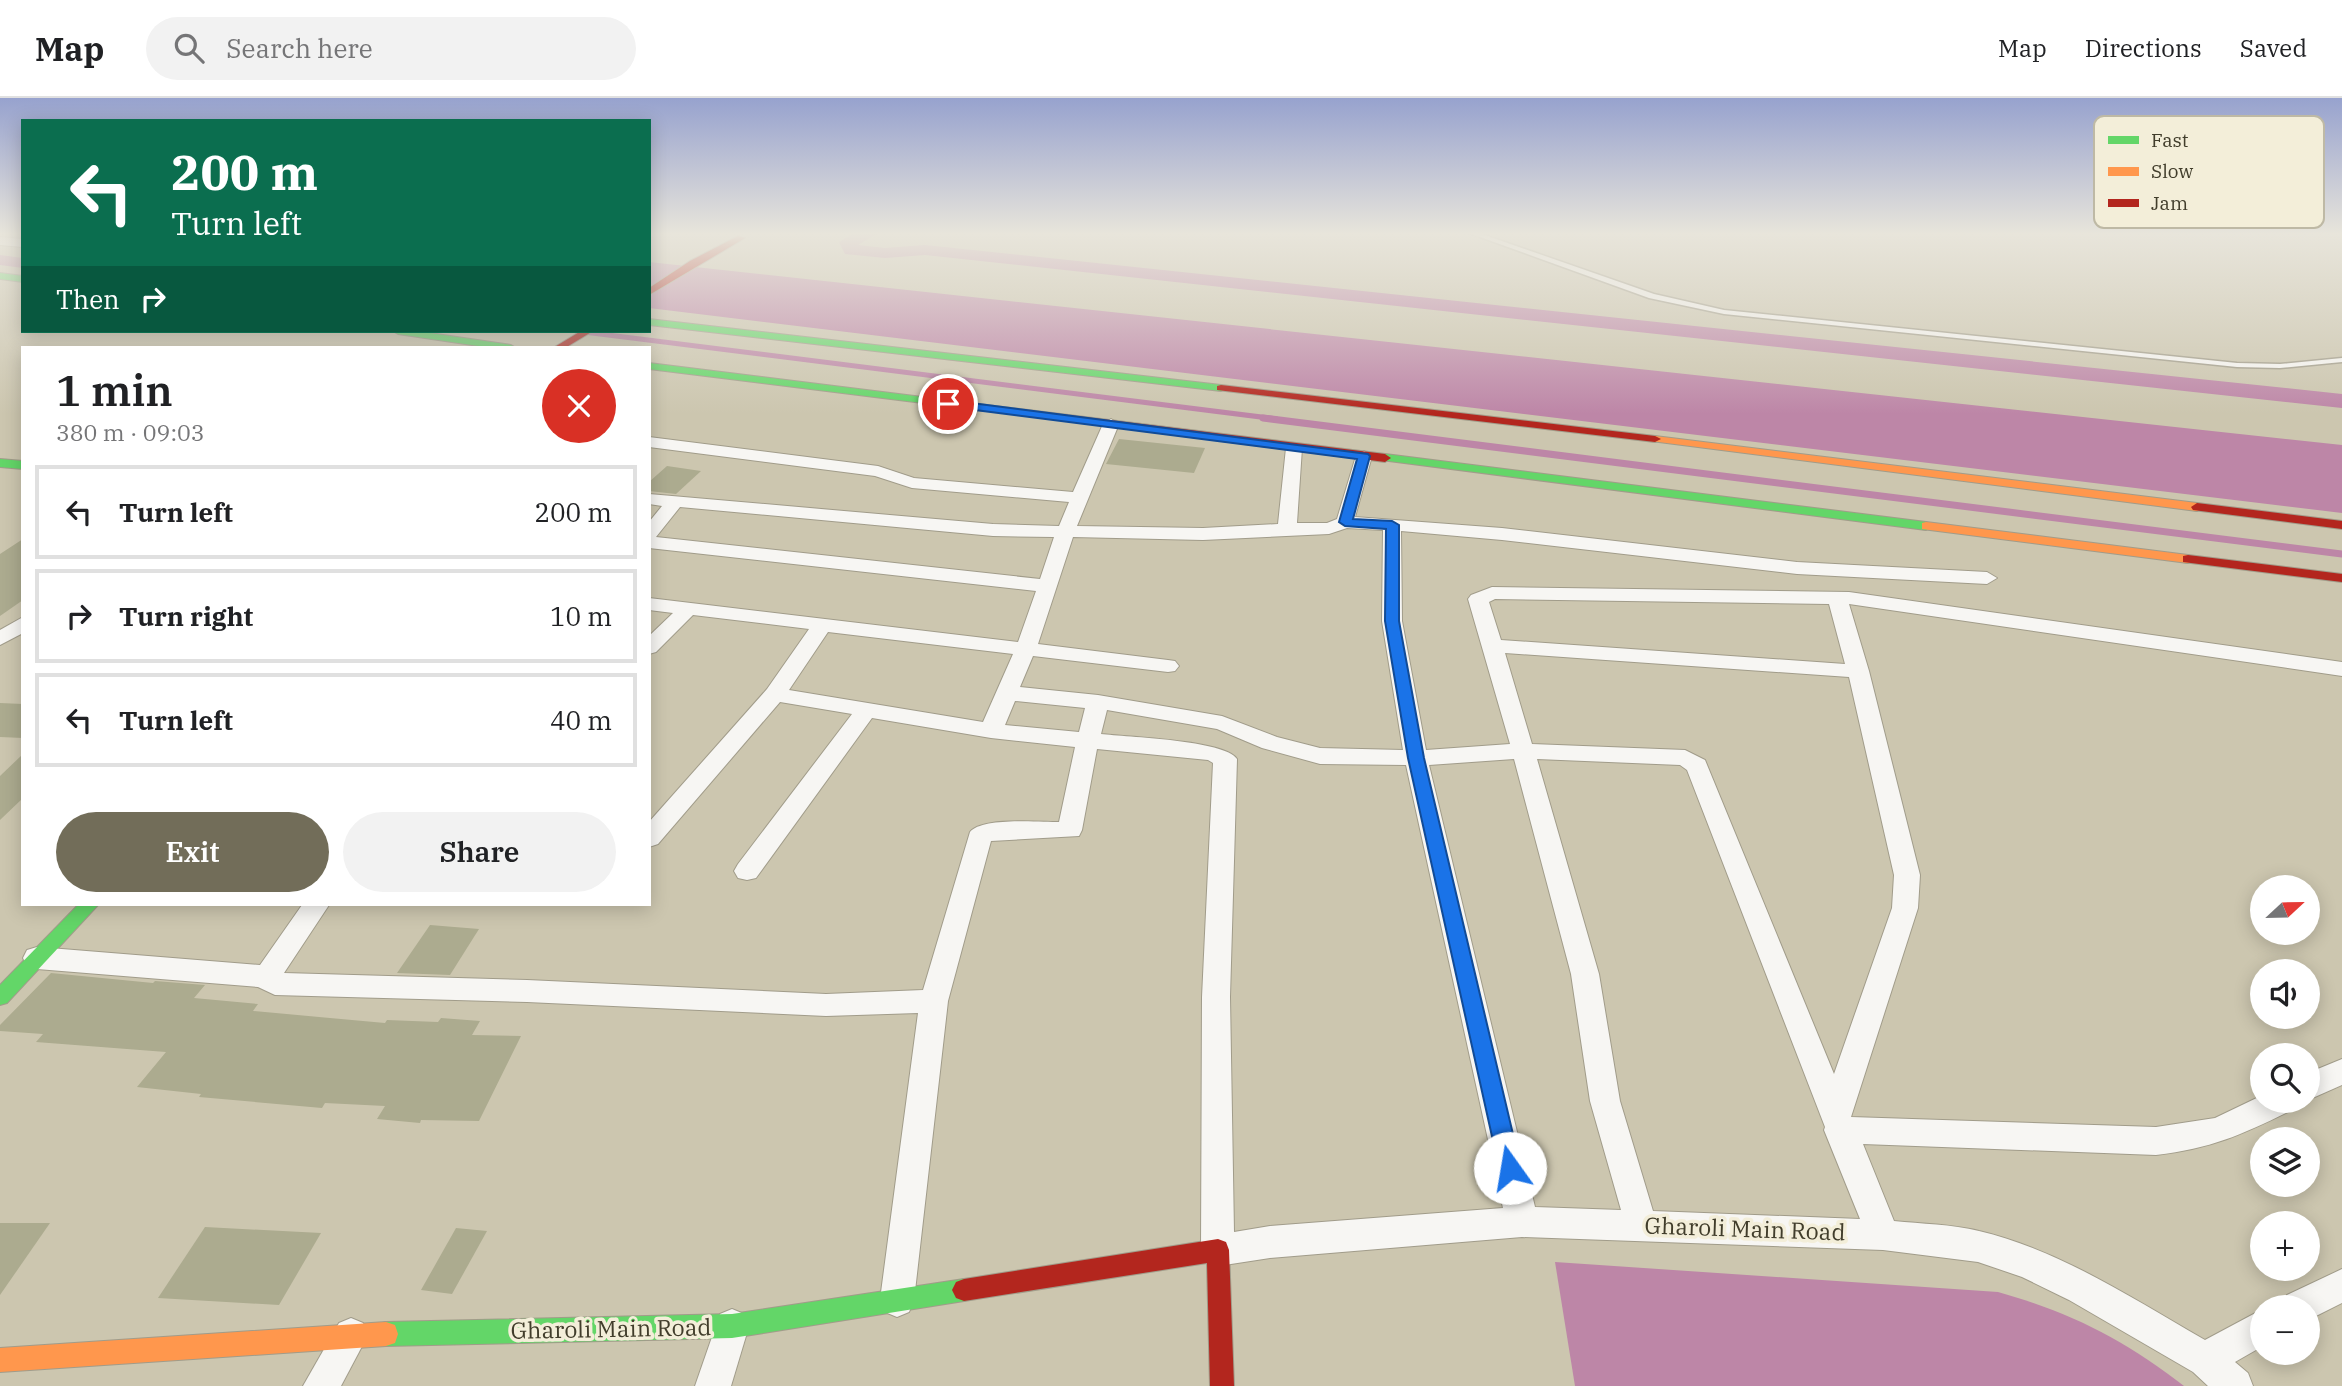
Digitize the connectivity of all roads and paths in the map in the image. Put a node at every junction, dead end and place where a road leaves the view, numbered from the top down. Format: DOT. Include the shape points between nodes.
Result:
graph roads {
  1 [pos="1644,293"];
  2 [pos="651,322"];
  3 [pos="411,333"];
  4 [pos="582,333"];
  5 [pos="558,341"];
  6 [pos="498,346"];
  7 [pos="2342,360"];
  8 [pos="651,366"];
  9 [pos="1111,424"];
  10 [pos="651,442"];
  11 [pos="1294,448"];
  12 [pos="1364,456"];
  13 [pos="0,463"];
  14 [pos="21,465"];
  15 [pos="1080,498"];
  16 [pos="651,499"];
  17 [pos="675,500"];
  18 [pos="1345,522"];
  19 [pos="1392,525"];
  20 [pos="2342,525"];
  21 [pos="1287,530"];
  22 [pos="651,531"];
  23 [pos="1065,533"];
  24 [pos="651,542"];
  25 [pos="1987,578"];
  26 [pos="2342,578"];
  27 [pos="1046,586"];
  28 [pos="1837,598"];
  29 [pos="651,604"];
  30 [pos="688,609"];
  31 [pos="21,624"];
  32 [pos="822,625"];
  33 [pos="0,639"];
  34 [pos="651,646"];
  35 [pos="1492,646"];
  36 [pos="1026,649"];
  37 [pos="1168,666"];
  38 [pos="2342,669"];
  39 [pos="1858,671"];
  40 [pos="1007,693"];
  41 [pos="775,694"];
  42 [pos="1098,702"];
  43 [pos="868,708"];
  44 [pos="991,731"];
  45 [pos="1087,743"];
  46 [pos="1524,751"];
  47 [pos="1416,758"];
  48 [pos="651,836"];
  49 [pos="747,871"];
  50 [pos="88,906"];
  51 [pos="315,906"];
  52 [pos="37,958"];
  53 [pos="267,977"];
  54 [pos="0,997"];
  55 [pos="934,1001"];
  56 [pos="2342,1071"];
  57 [pos="2320,1081"];
  58 [pos="2255,1113"];
  59 [pos="1837,1123"];
  60 [pos="1522,1222"];
  61 [pos="1641,1224"];
  62 [pos="1883,1235"];
  63 [pos="1218,1250"];
  64 [pos="2342,1285"];
  65 [pos="2320,1296"];
  66 [pos="897,1300"];
  67 [pos="733,1326"];
  68 [pos="2250,1334"];
  69 [pos="351,1335"];
  70 [pos="0,1360"];
  71 [pos="2205,1360"];
  72 [pos="321,1386"];
  73 [pos="713,1386"];
  74 [pos="1222,1386"];
  75 [pos="2235,1386"];
  1 -- 7 [label="lane" via="1724,312 2237,365"];
  2 -- 20 [label="street" via="1596,432"];
  3 -- 6 [label="street"];
  4 -- 5 [label="street"];
  8 -- 9 [label="street"];
  9 -- 11 [label="street"];
  9 -- 15 [label="street"];
  10 -- 15 [label="street" via="878,471 912,483"];
  11 -- 12 [label="street"];
  11 -- 21 [label="street"];
  12 -- 18 [label="street"];
  12 -- 26 [label="street"];
  13 -- 14 [label="street"];
  15 -- 23 [label="street"];
  16 -- 17 [label="street"];
  17 -- 22 [label="street"];
  17 -- 23 [label="street"];
  18 -- 19 [label="street"];
  18 -- 21 [label="street" via="1329,528"];
  19 -- 25 [label="street" via="1797,568"];
  19 -- 47 [label="street" via="1392,621"];
  21 -- 23 [label="street"];
  23 -- 27 [label="street"];
  24 -- 27 [label="street"];
  27 -- 36 [label="street"];
  28 -- 35 [label="street" via="1492,593 1478,599"];
  28 -- 38 [label="street"];
  28 -- 39 [label="street"];
  29 -- 30 [label="street"];
  30 -- 32 [label="street"];
  30 -- 34 [label="street"];
  31 -- 33 [label="street"];
  32 -- 36 [label="street"];
  32 -- 41 [label="street"];
  35 -- 39 [label="street"];
  35 -- 46 [label="street"];
  36 -- 37 [label="street"];
  36 -- 40 [label="street"];
  39 -- 59 [label="street" via="1907,875 1905,908"];
  40 -- 42 [label="street"];
  40 -- 44 [label="street"];
  41 -- 43 [label="street"];
  41 -- 48 [label="street"];
  42 -- 45 [label="street"];
  42 -- 47 [label="street" via="1222,723 1320,757"];
  43 -- 44 [label="street"];
  43 -- 49 [label="street"];
  44 -- 45 [label="street"];
  45 -- 55 [label="street" via="1070,830 990,832 979,838"];
  45 -- 63 [label="street" via="1213,753 1225,759 1216,997"];
  46 -- 47 [label="street"];
  46 -- 59 [label="street" via="1685,758 1697,766"];
  46 -- 61 [label="street" via="1585,974 1605,1101"];
  47 -- 60 [label="street"];
  50 -- 52 [label="street"];
  51 -- 53 [label="street"];
  52 -- 53 [label="street"];
  52 -- 54 [label="street"];
  53 -- 55 [label="street" via="275,984 826,1005"];
  55 -- 66 [label="street"];
  56 -- 57 [label="street"];
  58 -- 59 [label="street" via="2220,1130 2156,1141"];
  59 -- 62 [label="street"];
  60 -- 61 [label="street, Gharoli Main Road"];
  60 -- 63 [label="street, Gharoli Main Road"];
  61 -- 62 [label="street, Gharoli Main Road"];
  62 -- 71 [label="street, Gharoli Main Road" via="1978,1246 2029,1263 2081,1287"];
  63 -- 66 [label="street, Gharoli Main Road"];
  63 -- 74 [label="street"];
  64 -- 65 [label="street"];
  66 -- 67 [label="street, Gharoli Main Road"];
  67 -- 69 [label="street, Gharoli Main Road"];
  67 -- 73 [label="street"];
  68 -- 71 [label="street"];
  69 -- 70 [label="street, Gharoli Main Road"];
  69 -- 72 [label="street"];
  71 -- 75 [label="street, Gharoli Main Road"];
}
